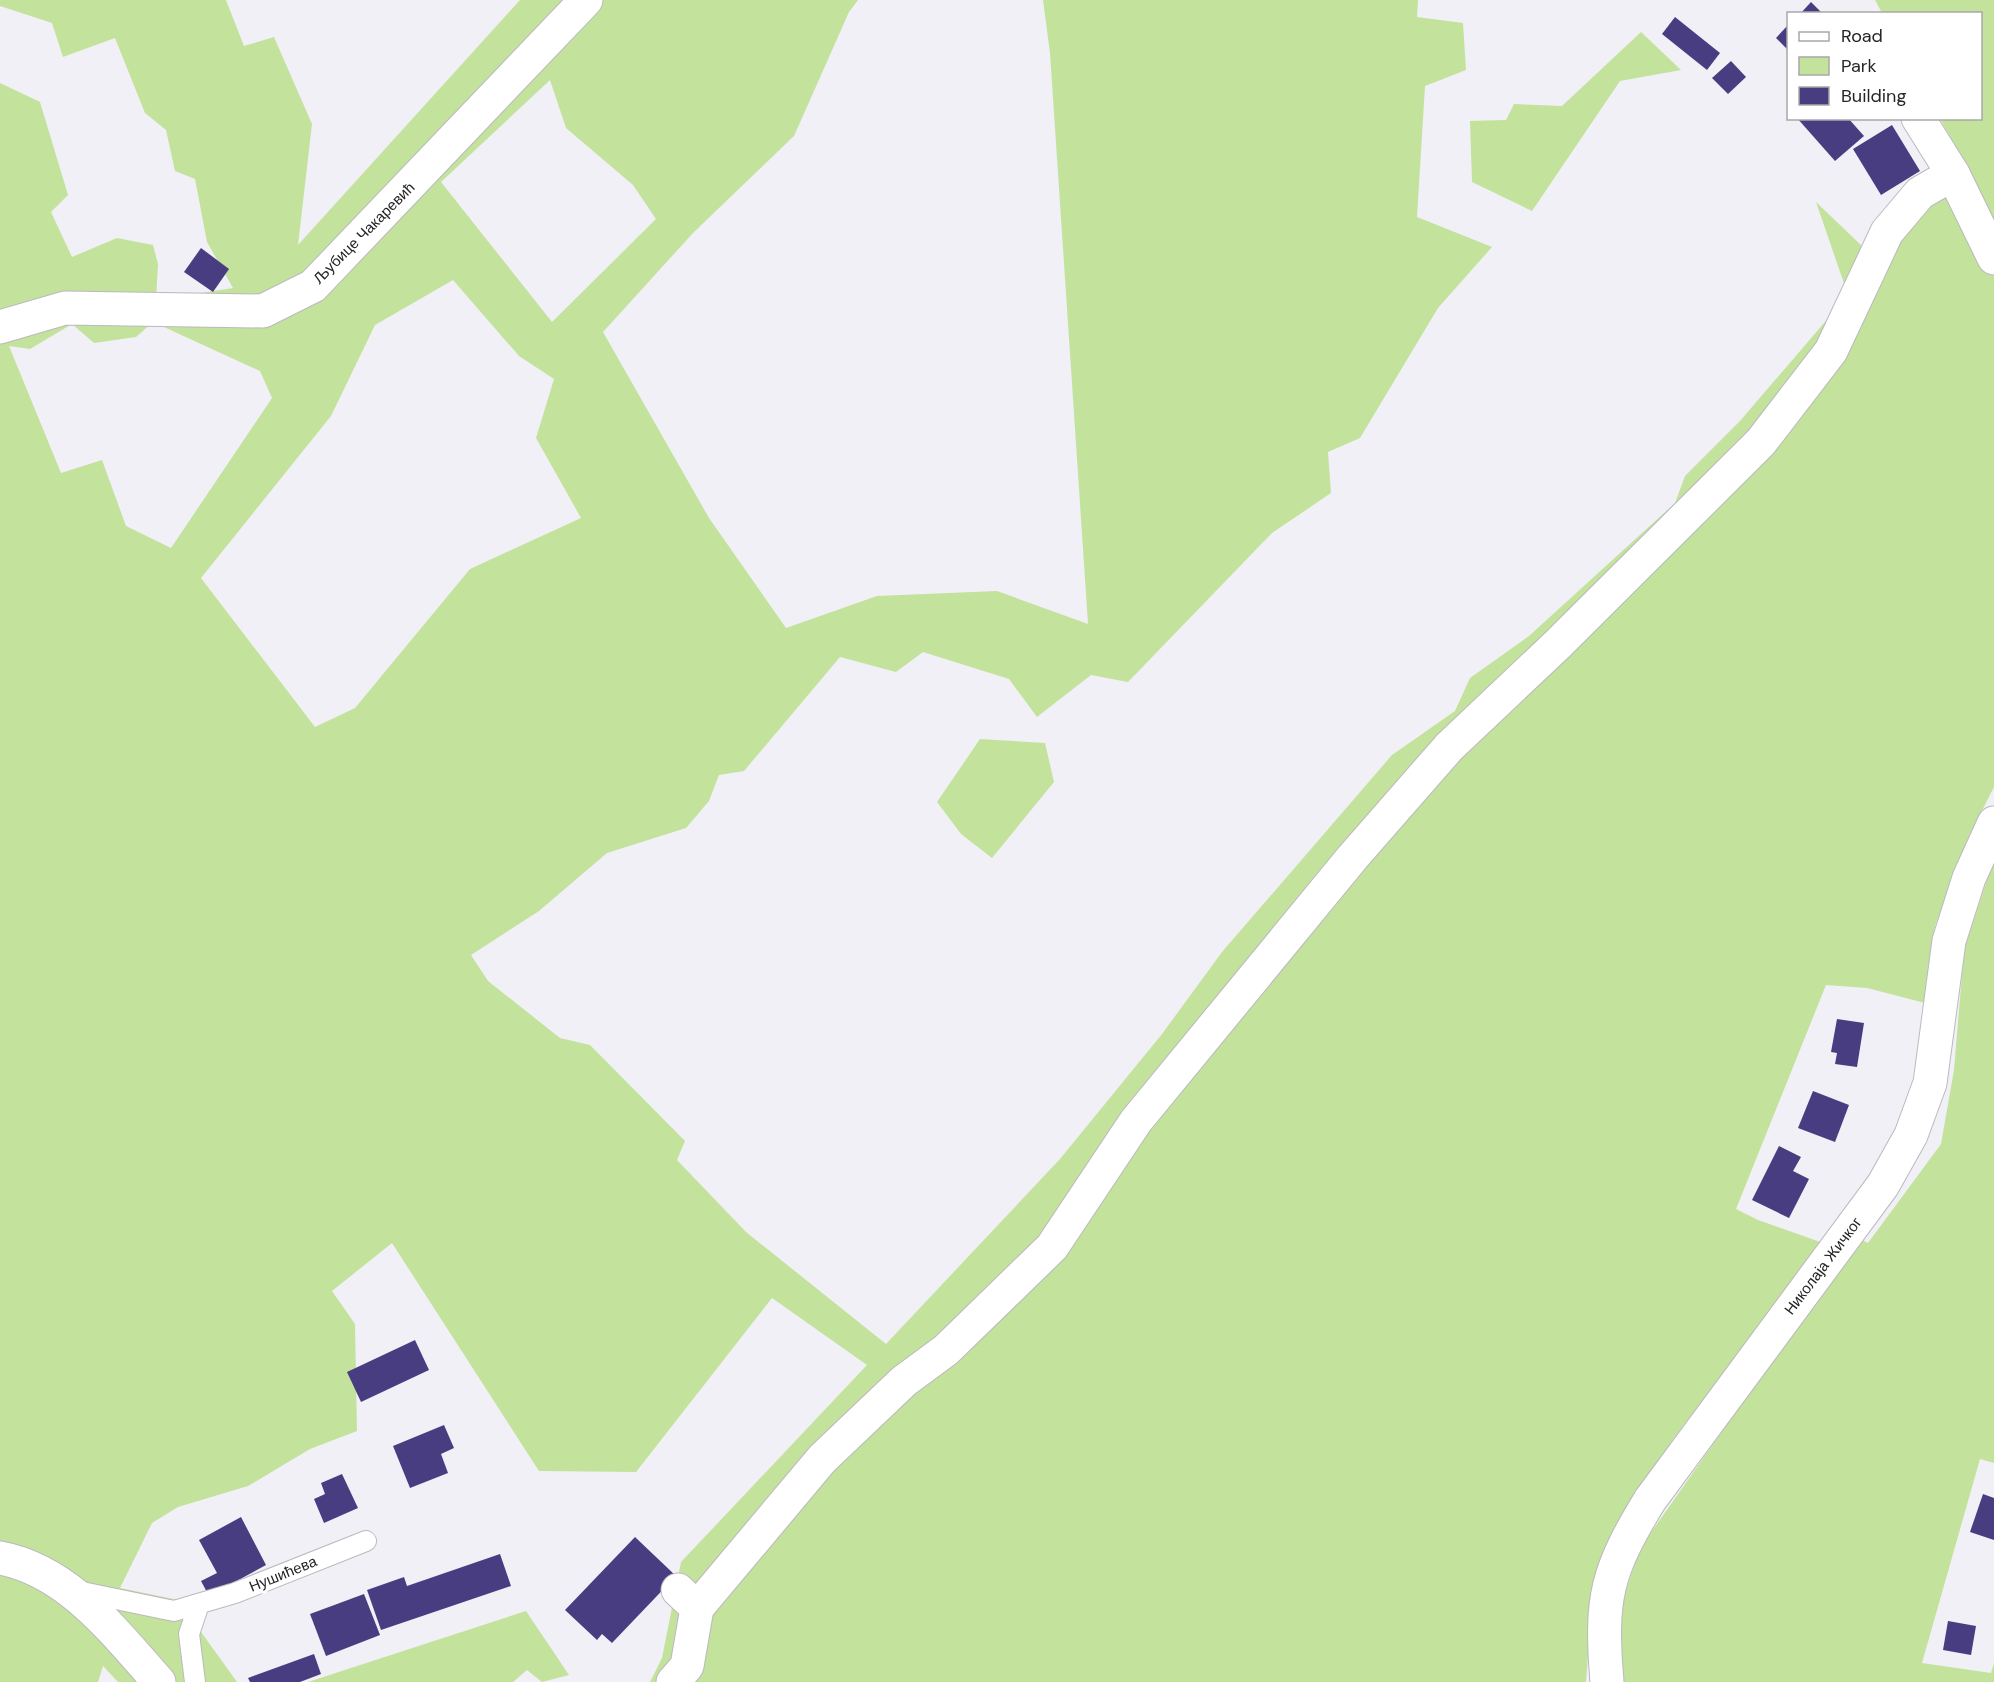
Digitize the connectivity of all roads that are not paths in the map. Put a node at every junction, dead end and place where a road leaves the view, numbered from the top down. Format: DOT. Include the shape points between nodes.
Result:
graph roads {
  1 [pos="586,0"];
  2 [pos="1919,120"];
  3 [pos="1953,174"];
  4 [pos="1994,258"];
  5 [pos="0,327"];
  6 [pos="1994,823"];
  7 [pos="366,1541"];
  8 [pos="0,1558"];
  9 [pos="69,1589"];
  10 [pos="199,1604"];
  11 [pos="159,1682"];
  12 [pos="195,1682"];
  13 [pos="673,1682"];
  14 [pos="1607,1682"];
  1 -- 5 [label="street, Љубице Чакаревић" via="313,286 263,311 65,308"];
  2 -- 3 [label="street"];
  3 -- 4 [label="street"];
  3 -- 13 [label="street" via="1920,193 1887,232 1831,351 1761,442 1449,747 1352,858 1136,1121 1052,1247 946,1350 904,1381 822,1458 688,1599 687,1666"];
  6 -- 14 [label="street, Николаја Жичког" via="1969,878 1949,940 1930,1083 1911,1136 1883,1185 1657,1491 1622,1546 1604,1612"];
  7 -- 10 [label="lane, Нушићева"];
  8 -- 9 [label="street, Нушићева" via="44,1574"];
  9 -- 10 [label="lane, Нушићева" via="174,1611"];
  9 -- 11 [label="street, Нушићева"];
  10 -- 12 [label="lane" via="189,1634"];
}
